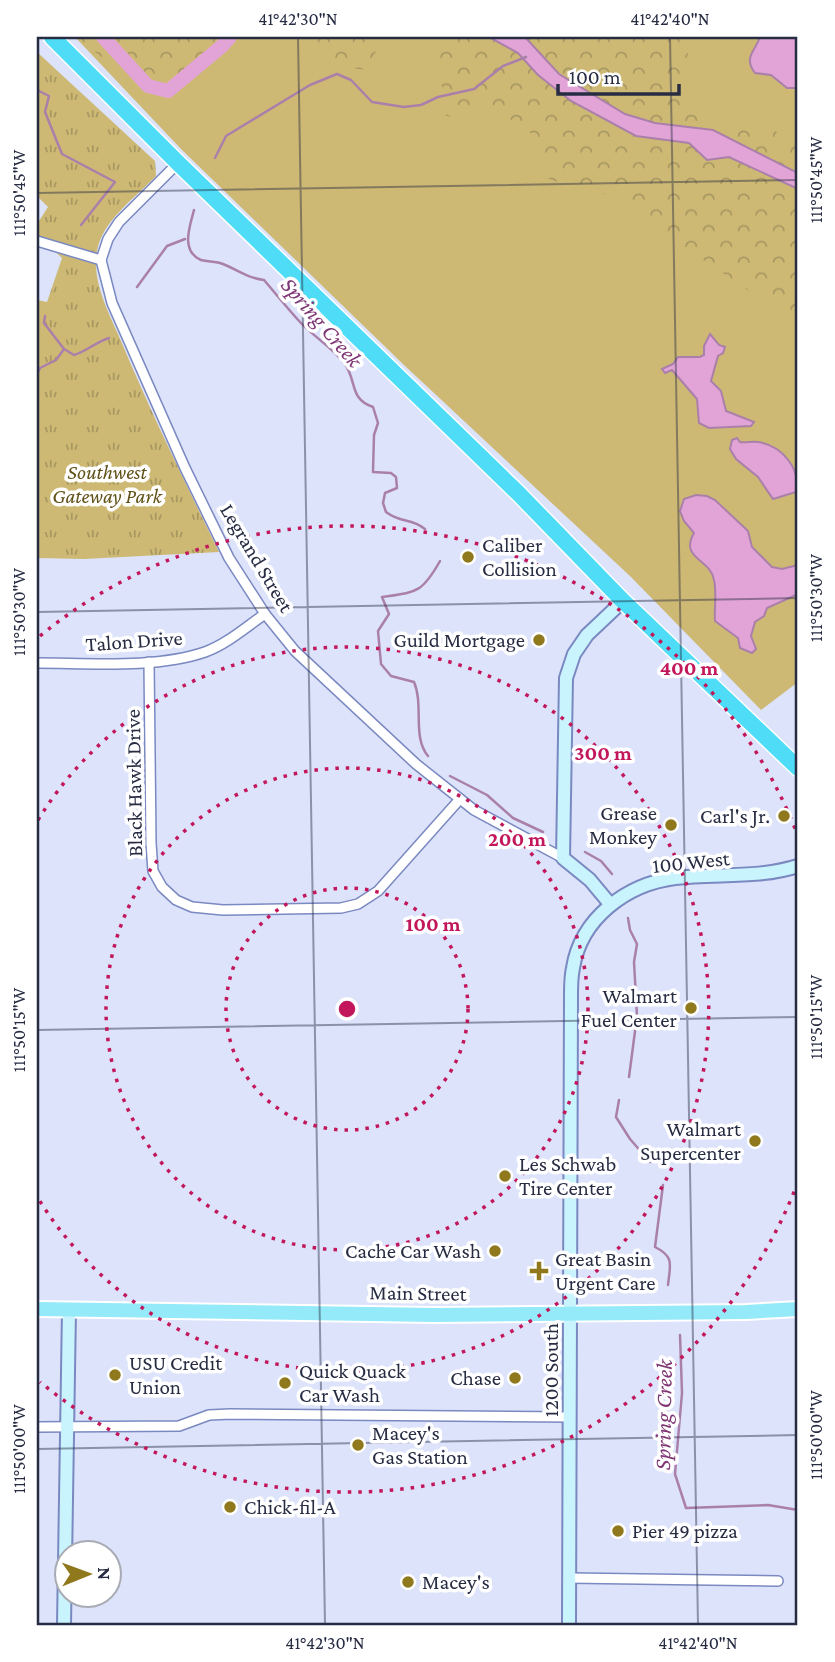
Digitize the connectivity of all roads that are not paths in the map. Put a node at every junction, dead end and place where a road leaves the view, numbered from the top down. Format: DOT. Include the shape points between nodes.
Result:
graph roads {
  1 [pos="52,37"];
  2 [pos="178,163"];
  3 [pos="37,241"];
  4 [pos="101,260"];
  5 [pos="623,601"];
  6 [pos="265,614"];
  7 [pos="149,662"];
  8 [pos="37,663"];
  9 [pos="795,764"];
  10 [pos="460,799"];
  11 [pos="563,858"];
  12 [pos="798,866"];
  13 [pos="610,904"];
  14 [pos="571,995"];
  15 [pos="37,1309"];
  16 [pos="798,1309"];
  17 [pos="69,1310"];
  18 [pos="570,1314"];
  19 [pos="570,1417"];
  20 [pos="37,1427"];
  21 [pos="67,1427"];
  22 [pos="569,1578"];
  23 [pos="778,1581"];
  24 [pos="64,1625"];
  25 [pos="569,1625"];
  1 -- 2 [label="highway"];
  2 -- 4 [label="street" via="119,222"];
  2 -- 5 [label="highway"];
  3 -- 4 [label="street"];
  4 -- 6 [label="street, Legrand Street" via="112,303 185,468 229,558"];
  5 -- 9 [label="highway"];
  5 -- 11 [label="main road" via="587,635 566,678"];
  6 -- 7 [label="street, Talon Drive" via="206,652"];
  6 -- 10 [label="street, Legrand Street" via="302,658 415,764"];
  7 -- 8 [label="street, Talon Drive"];
  7 -- 10 [label="street, Black Hawk Drive" via="153,871 176,900 192,907 223,910 327,909 358,904 378,891"];
  10 -- 11 [label="street, Legrand Street"];
  11 -- 13 [label="main road, Legrand Street"];
  12 -- 13 [label="main road, 100 West" via="749,876 656,881"];
  13 -- 14 [label="main road, 100 West" via="582,940 573,966"];
  14 -- 18 [label="main road, 1200 South"];
  15 -- 17 [label="main road, Main Street"];
  16 -- 18 [label="main road, Main Street"];
  17 -- 18 [label="main road, Main Street"];
  17 -- 21 [label="main road"];
  18 -- 19 [label="main road, 1200 South"];
  19 -- 21 [label="street" via="230,1414 209,1415 178,1426"];
  19 -- 22 [label="main road, 1200 South"];
  20 -- 21 [label="street"];
  21 -- 24 [label="main road"];
  22 -- 23 [label="street"];
  22 -- 25 [label="main road, 1200 South"];
}
